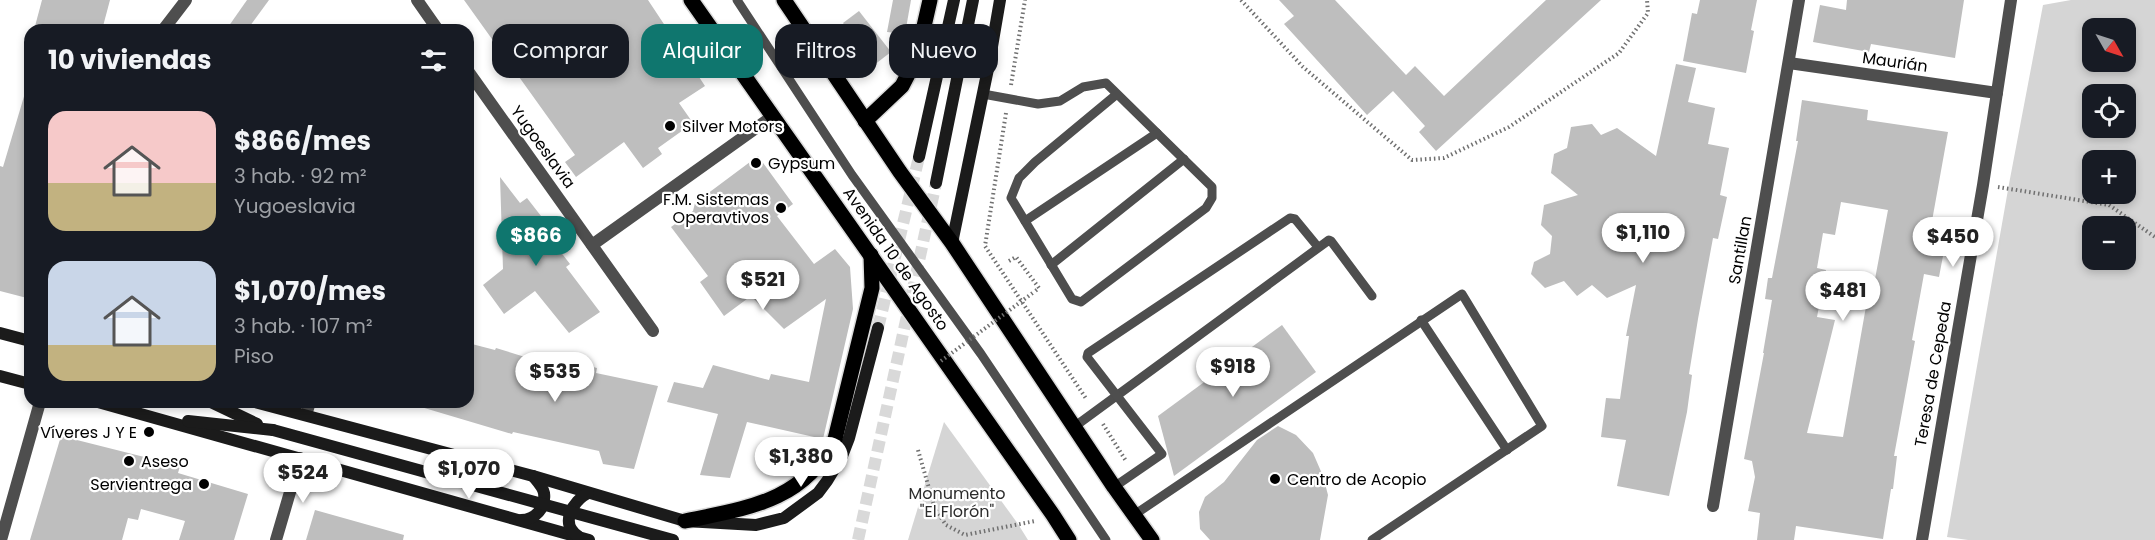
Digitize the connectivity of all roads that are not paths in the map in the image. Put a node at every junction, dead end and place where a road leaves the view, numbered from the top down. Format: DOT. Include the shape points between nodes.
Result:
graph roads {
  1 [pos="186,0"];
  2 [pos="417,0"];
  3 [pos="691,0"];
  4 [pos="736,0"];
  5 [pos="784,0"];
  6 [pos="930,0"];
  7 [pos="954,0"];
  8 [pos="973,0"];
  9 [pos="1000,0"];
  10 [pos="1799,0"];
  11 [pos="2011,0"];
  12 [pos="168,24"];
  13 [pos="429,24"];
  14 [pos="1789,63"];
  15 [pos="474,79"];
  16 [pos="1997,93"];
  17 [pos="983,94"];
  18 [pos="1118,94"];
  19 [pos="772,116"];
  20 [pos="865,121"];
  21 [pos="1157,133"];
  22 [pos="919,157"];
  23 [pos="1184,159"];
  24 [pos="936,183"];
  25 [pos="1025,221"];
  26 [pos="952,243"];
  27 [pos="592,245"];
  28 [pos="1318,247"];
  29 [pos="872,255"];
  30 [pos="1051,265"];
  31 [pos="1372,296"];
  32 [pos="1422,320"];
  33 [pos="878,328"];
  34 [pos="653,331"];
  35 [pos="0,333"];
  36 [pos="24,339"];
  37 [pos="0,376"];
  38 [pos="24,382"];
  39 [pos="1117,395"];
  40 [pos="38,408"];
  41 [pos="120,408"];
  42 [pos="224,408"];
  43 [pos="279,408"];
  44 [pos="308,408"];
  45 [pos="306,415"];
  46 [pos="157,418"];
  47 [pos="1074,427"];
  48 [pos="269,429"];
  49 [pos="1507,450"];
  50 [pos="300,458"];
  51 [pos="533,476"];
  52 [pos="1114,487"];
  53 [pos="588,493"];
  54 [pos="1713,506"];
  55 [pos="1134,515"];
  56 [pos="511,518"];
  57 [pos="685,521"];
  58 [pos="585,539"];
  59 [pos="1,540"];
  60 [pos="276,540"];
  61 [pos="673,540"];
  62 [pos="1069,540"];
  63 [pos="1106,540"];
  64 [pos="1152,540"];
  65 [pos="1372,540"];
  66 [pos="1922,540"];
  1 -- 12 [label="street"];
  2 -- 13 [label="street"];
  3 -- 19 [label="main road, Avenida 10 de Agosto"];
  4 -- 63 [label="lane" via="852,175 981,354"];
  5 -- 20 [label="main road"];
  6 -- 20 [label="main road" via="917,57 902,86"];
  7 -- 22 [label="main road"];
  8 -- 24 [label="main road"];
  9 -- 17 [label="main road"];
  10 -- 14 [label="street, Santillan"];
  11 -- 16 [label="street, Teresa de Cepeda"];
  14 -- 16 [label="street, Maurián"];
  14 -- 54 [label="street, Santillan"];
  15 -- 27 [label="street, Yugoeslavia"];
  16 -- 66 [label="street, Teresa de Cepeda"];
  17 -- 18 [label="lane" via="1038,104 1060,101 1083,87 1106,83"];
  17 -- 26 [label="main road"];
  18 -- 21 [label="lane"];
  18 -- 25 [label="lane" via="1019,178 1011,198"];
  19 -- 27 [label="street"];
  19 -- 29 [label="main road, Avenida 10 de Agosto"];
  20 -- 26 [label="main road"];
  21 -- 23 [label="lane"];
  21 -- 25 [label="lane"];
  23 -- 30 [label="lane"];
  23 -- 30 [label="lane" via="1212,187 1212,198 1206,208 1081,302 1072,299"];
  25 -- 30 [label="lane"];
  26 -- 47 [label="main road"];
  27 -- 34 [label="street, Yugoeslavia"];
  28 -- 31 [label="lane" via="1331,241"];
  28 -- 39 [label="lane"];
  28 -- 39 [label="lane" via="1290,218 1091,349 1087,357"];
  29 -- 57 [label="main road" via="872,288 835,439 816,468 771,500"];
  29 -- 62 [label="main road, Avenida 10 de Agosto"];
  32 -- 49 [label="lane"];
  32 -- 49 [label="lane" via="1462,295 1542,426"];
  32 -- 55 [label="lane"];
  33 -- 57 [label="main road" via="849,438 818,494 784,518 771,522 744,526"];
  35 -- 36 [label="main road"];
  37 -- 38 [label="main road"];
  39 -- 47 [label="lane"];
  39 -- 52 [label="lane" via="1162,454"];
  40 -- 59 [label="street"];
  41 -- 46 [label="main road"];
  42 -- 48 [label="main road"];
  43 -- 45 [label="main road"];
  44 -- 45 [label="street"];
  45 -- 51 [label="main road"];
  46 -- 48 [label="main road"];
  46 -- 50 [label="main road"];
  47 -- 52 [label="main road"];
  48 -- 61 [label="main road, bridge"];
  49 -- 65 [label="lane"];
  50 -- 56 [label="main road"];
  50 -- 60 [label="street"];
  51 -- 53 [label="main road"];
  51 -- 56 [label="main road" via="544,494 540,512 534,518"];
  52 -- 55 [label="main road"];
  53 -- 57 [label="main road"];
  53 -- 58 [label="main road" via="573,504 568,521 573,533"];
  55 -- 64 [label="main road"];
  56 -- 58 [label="main road"];
}
